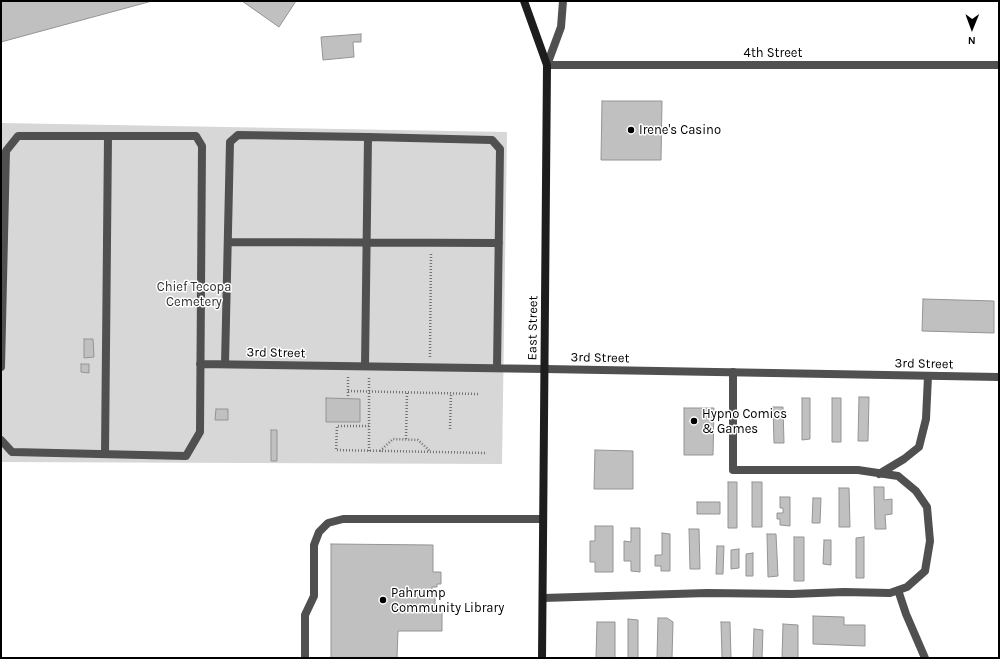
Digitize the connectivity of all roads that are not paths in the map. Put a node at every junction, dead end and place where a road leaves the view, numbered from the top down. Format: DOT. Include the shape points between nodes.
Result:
graph roads {
  1 [pos="524,1"];
  2 [pos="563,1"];
  3 [pos="547,65"];
  4 [pos="999,65"];
  5 [pos="108,136"];
  6 [pos="368,137"];
  7 [pos="228,242"];
  8 [pos="366,243"];
  9 [pos="499,243"];
  10 [pos="200,364"];
  11 [pos="225,364"];
  12 [pos="367,366"];
  13 [pos="1,367"];
  14 [pos="498,368"];
  15 [pos="544,369"];
  16 [pos="733,372"];
  17 [pos="928,376"];
  18 [pos="999,377"];
  19 [pos="1,440"];
  20 [pos="105,454"];
  21 [pos="879,474"];
  22 [pos="543,519"];
  23 [pos="898,590"];
  24 [pos="542,598"];
  25 [pos="305,658"];
  26 [pos="542,658"];
  27 [pos="925,658"];
  1 -- 3 [label="street"];
  2 -- 3 [label="street, East Street" via="561,27"];
  3 -- 4 [label="street, 4th Street"];
  3 -- 15 [label="street, East Street"];
  5 -- 10 [label="street" via="196,136 202,146"];
  5 -- 13 [label="street" via="18,136 6,151"];
  5 -- 20 [label="street"];
  6 -- 7 [label="street" via="238,135 230,142"];
  6 -- 8 [label="street"];
  6 -- 9 [label="street" via="492,140 500,149"];
  7 -- 8 [label="street"];
  7 -- 11 [label="street"];
  8 -- 9 [label="street"];
  8 -- 12 [label="street"];
  9 -- 14 [label="street"];
  10 -- 11 [label="street, 3rd Street"];
  10 -- 20 [label="street" via="200,432 186,456"];
  11 -- 12 [label="street, 3rd Street"];
  12 -- 14 [label="street, 3rd Street"];
  14 -- 15 [label="street, 3rd Street"];
  15 -- 16 [label="street, 3rd Street"];
  15 -- 22 [label="street, East Street"];
  16 -- 17 [label="street, 3rd Street"];
  16 -- 21 [label="street" via="733,470 858,470"];
  17 -- 18 [label="street, 3rd Street"];
  17 -- 21 [label="street" via="926,419 919,447"];
  19 -- 20 [label="street" via="12,452"];
  21 -- 23 [label="street" via="898,476 916,491 927,507 930,540 925,571 907,587"];
  22 -- 24 [label="street, East Street"];
  22 -- 25 [label="street" via="343,519 328,523 319,532 314,545 314,596 305,614"];
  23 -- 24 [label="street" via="890,593 707,593"];
  23 -- 27 [label="street"];
  24 -- 26 [label="street, East Street"];
}
